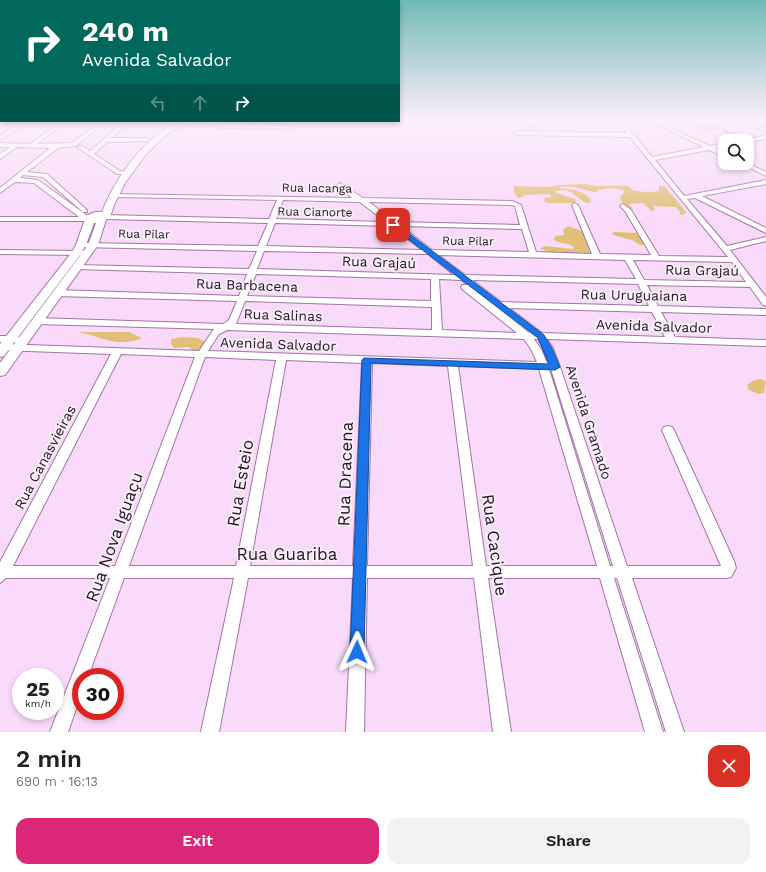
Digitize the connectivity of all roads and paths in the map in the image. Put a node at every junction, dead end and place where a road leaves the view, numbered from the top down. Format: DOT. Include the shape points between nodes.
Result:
graph roads {
  1 [pos="47,153"];
  2 [pos="91,153"];
  3 [pos="136,153"];
  4 [pos="144,153"];
  5 [pos="645,153"];
  6 [pos="681,153"];
  7 [pos="650,159"];
  8 [pos="754,168"];
  9 [pos="119,173"];
  10 [pos="129,173"];
  11 [pos="21,174"];
  12 [pos="766,174"];
  13 [pos="45,175"];
  14 [pos="14,180"];
  15 [pos="36,181"];
  16 [pos="766,182"];
  17 [pos="340,185"];
  18 [pos="0,191"];
  19 [pos="115,194"];
  20 [pos="697,196"];
  21 [pos="281,198"];
  22 [pos="682,198"];
  23 [pos="357,199"];
  24 [pos="575,205"];
  25 [pos="623,206"];
  26 [pos="96,217"];
  27 [pos="0,219"];
  28 [pos="272,222"];
  29 [pos="389,225"];
  30 [pos="525,227"];
  31 [pos="766,232"];
  32 [pos="766,239"];
  33 [pos="84,249"];
  34 [pos="262,249"];
  35 [pos="725,249"];
  36 [pos="4,252"];
  37 [pos="425,252"];
  38 [pos="533,254"];
  39 [pos="597,256"];
  40 [pos="628,257"];
  41 [pos="656,258"];
  42 [pos="0,259"];
  43 [pos="734,260"];
  44 [pos="76,267"];
  45 [pos="252,272"];
  46 [pos="435,277"];
  47 [pos="457,278"];
  48 [pos="642,282"];
  49 [pos="752,284"];
  50 [pos="57,293"];
  51 [pos="242,297"];
  52 [pos="766,302"];
  53 [pos="436,304"];
  54 [pos="501,305"];
  55 [pos="657,310"];
  56 [pos="766,312"];
  57 [pos="37,321"];
  58 [pos="223,327"];
  59 [pos="437,333"];
  60 [pos="528,337"];
  61 [pos="541,337"];
  62 [pos="672,341"];
  63 [pos="766,343"];
  64 [pos="8,345"];
  65 [pos="117,352"];
  66 [pos="201,355"];
  67 [pos="282,358"];
  68 [pos="367,360"];
  69 [pos="452,362"];
  70 [pos="543,366"];
  71 [pos="555,367"];
  72 [pos="0,372"];
  73 [pos="668,430"];
  74 [pos="121,571"];
  75 [pos="622,571"];
  76 [pos="242,572"];
  77 [pos="359,572"];
  78 [pos="480,572"];
  79 [pos="606,572"];
  80 [pos="1,573"];
  81 [pos="60,732"];
  82 [pos="210,732"];
  83 [pos="355,732"];
  84 [pos="502,732"];
  85 [pos="654,732"];
  86 [pos="675,732"];
  1 -- 11 [label="street"];
  2 -- 9 [label="street"];
  3 -- 9 [label="main road"];
  4 -- 10 [label="main road"];
  5 -- 7 [label="street"];
  6 -- 7 [label="street"];
  7 -- 22 [label="street"];
  8 -- 12 [label="street"];
  9 -- 10 [label="street"];
  9 -- 26 [label="main road"];
  10 -- 19 [label="main road"];
  11 -- 13 [label="street"];
  11 -- 14 [label="street"];
  13 -- 15 [label="street"];
  13 -- 26 [label="street"];
  14 -- 15 [label="street"];
  14 -- 18 [label="street"];
  15 -- 26 [label="street" via="82,216"];
  16 -- 20 [label="street"];
  17 -- 23 [label="street, Avenida Gramado"];
  19 -- 21 [label="street, Rua Iacanga"];
  19 -- 26 [label="main road"];
  20 -- 22 [label="street"];
  20 -- 31 [label="street"];
  21 -- 23 [label="street, Rua Iacanga"];
  21 -- 28 [label="street, Rua Nova Iguaçu"];
  22 -- 35 [label="street"];
  23 -- 29 [label="street, Avenida Gramado"];
  23 -- 30 [label="street, Rua Iacanga" via="512,203 518,205"];
  24 -- 39 [label="street"];
  25 -- 41 [label="street" via="628,210"];
  26 -- 27 [label="street, Rua Cianorte"];
  26 -- 28 [label="street, Rua Cianorte"];
  26 -- 33 [label="main road"];
  28 -- 29 [label="street, Rua Cianorte"];
  28 -- 34 [label="street, Rua Nova Iguaçu"];
  29 -- 30 [label="street, Rua Cianorte"];
  29 -- 37 [label="street, Avenida Gramado"];
  30 -- 38 [label="street"];
  32 -- 35 [label="street"];
  33 -- 34 [label="street, Rua Pilar"];
  33 -- 36 [label="street, Rua Pilar"];
  33 -- 44 [label="main road"];
  33 -- 64 [label="main road"];
  34 -- 37 [label="street, Rua Pilar"];
  34 -- 45 [label="street, Rua Nova Iguaçu"];
  35 -- 43 [label="street"];
  36 -- 42 [label="street"];
  37 -- 38 [label="street, Rua Pilar"];
  37 -- 47 [label="street, Avenida Gramado"];
  38 -- 39 [label="street, Rua Pilar"];
  39 -- 40 [label="street, Rua Pilar"];
  40 -- 41 [label="street, Rua Pilar"];
  40 -- 48 [label="street"];
  41 -- 43 [label="street, Rua Pilar"];
  43 -- 49 [label="street"];
  44 -- 45 [label="street, Rua Grajaú"];
  44 -- 50 [label="main road"];
  45 -- 46 [label="street, Rua Grajaú"];
  45 -- 51 [label="street, Rua Nova Iguaçu"];
  46 -- 47 [label="street, Rua Grajaú"];
  46 -- 53 [label="street"];
  47 -- 48 [label="street, Rua Grajaú"];
  47 -- 54 [label="street, Avenida Gramado"];
  47 -- 60 [label="street, Avenida Gramado"];
  48 -- 49 [label="street, Rua Grajaú"];
  48 -- 55 [label="street"];
  49 -- 52 [label="street"];
  50 -- 51 [label="street, Rua Barbacena"];
  50 -- 57 [label="main road"];
  51 -- 53 [label="street, Rua Barbacena"];
  51 -- 58 [label="street, Rua Nova Iguaçu" via="233,322"];
  53 -- 59 [label="street"];
  54 -- 55 [label="street, Rua Uruguaiana"];
  54 -- 61 [label="street, Avenida Gramado"];
  55 -- 56 [label="street, Rua Uruguaiana"];
  55 -- 62 [label="street"];
  57 -- 58 [label="street, Rua Salinas"];
  57 -- 64 [label="main road"];
  58 -- 59 [label="street, Rua Salinas"];
  58 -- 66 [label="street, Rua Nova Iguaçu" via="216,332"];
  59 -- 60 [label="street, Rua Salinas"];
  60 -- 61 [label="street, Avenida Salvador"];
  60 -- 70 [label="street, Avenida Gramado"];
  61 -- 62 [label="street, Avenida Salvador"];
  61 -- 71 [label="street, Avenida Gramado"];
  62 -- 63 [label="street, Avenida Salvador"];
  64 -- 65 [label="street, Avenida Salvador"];
  64 -- 72 [label="main road"];
  65 -- 66 [label="street, Avenida Salvador"];
  65 -- 80 [label="street, Rua Canasvieiras"];
  66 -- 67 [label="street, Avenida Salvador"];
  66 -- 74 [label="street, Rua Nova Iguaçu"];
  67 -- 68 [label="street, Avenida Salvador"];
  67 -- 76 [label="street, Rua Esteio"];
  68 -- 69 [label="street, Avenida Salvador"];
  68 -- 77 [label="street, Rua Dracena"];
  69 -- 70 [label="street, Avenida Salvador"];
  69 -- 78 [label="street, Rua Cacique"];
  70 -- 71 [label="street, Avenida Salvador"];
  70 -- 79 [label="street, Avenida Gramado"];
  71 -- 75 [label="street, Avenida Gramado"];
  73 -- 75 [label="street, Rua Guariba" via="729,568 726,572"];
  74 -- 76 [label="street, Rua Guariba"];
  74 -- 80 [label="street, Rua Guariba"];
  74 -- 81 [label="street, Rua Nova Iguaçu"];
  75 -- 79 [label="street, Rua Guariba"];
  75 -- 86 [label="street, Avenida Gramado"];
  76 -- 77 [label="street, Rua Guariba"];
  76 -- 82 [label="street, Rua Esteio"];
  77 -- 78 [label="street, Rua Guariba"];
  77 -- 83 [label="street, Rua Dracena"];
  78 -- 79 [label="street, Rua Guariba"];
  78 -- 84 [label="street, Rua Cacique"];
  79 -- 85 [label="street, Avenida Gramado"];
}
